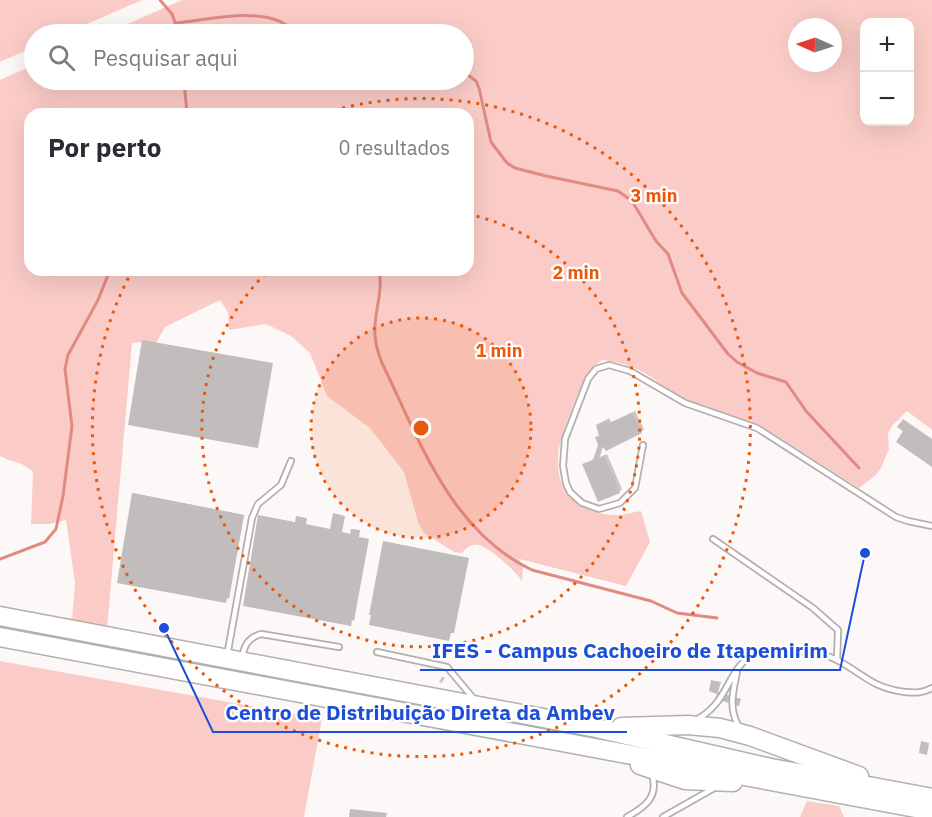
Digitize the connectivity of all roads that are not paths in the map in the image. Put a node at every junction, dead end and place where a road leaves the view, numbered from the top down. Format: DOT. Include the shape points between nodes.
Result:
graph roads {
  1 [pos="643,446"];
  2 [pos="291,461"];
  3 [pos="932,526"];
  4 [pos="713,539"];
  5 [pos="4,616"];
  6 [pos="0,638"];
  7 [pos="339,646"];
  8 [pos="377,652"];
  9 [pos="234,660"];
  10 [pos="837,660"];
  11 [pos="738,669"];
  12 [pos="932,688"];
  13 [pos="478,706"];
  14 [pos="688,725"];
  15 [pos="596,728"];
  16 [pos="745,735"];
  17 [pos="609,751"];
  18 [pos="650,769"];
  19 [pos="770,781"];
  20 [pos="725,782"];
  21 [pos="908,794"];
  22 [pos="932,798"];
  23 [pos="932,811"];
  24 [pos="627,817"];
  25 [pos="663,817"];
  1 -- 3 [label="lane" via="635,488 620,503 599,510 582,503 570,492 563,466 565,439 588,379 596,369 609,365 630,371 684,403 749,424 896,517"];
  2 -- 9 [label="lane" via="281,484 258,504 252,518"];
  4 -- 10 [label="lane" via="813,608 838,630"];
  5 -- 9 [label="highway"];
  6 -- 17 [label="highway"];
  7 -- 9 [label="lane" via="261,634 252,637"];
  8 -- 13 [label="lane" via="447,667"];
  9 -- 13 [label="highway"];
  10 -- 11 [label="lane" via="807,651 769,650 751,656"];
  10 -- 12 [label="lane" via="888,689 915,693"];
  11 -- 14 [label="lane" via="713,707"];
  11 -- 16 [label="lane" via="731,706"];
  13 -- 15 [label="highway"];
  14 -- 15 [label="highway"];
  14 -- 16 [label="highway"];
  15 -- 21 [label="highway"];
  16 -- 21 [label="highway"];
  17 -- 18 [label="highway"];
  17 -- 19 [label="highway"];
  18 -- 20 [label="highway" via="685,780"];
  18 -- 24 [label="lane" via="654,787 651,799"];
  19 -- 20 [label="highway"];
  19 -- 23 [label="highway"];
  20 -- 25 [label="lane"];
  21 -- 22 [label="highway"];
}
